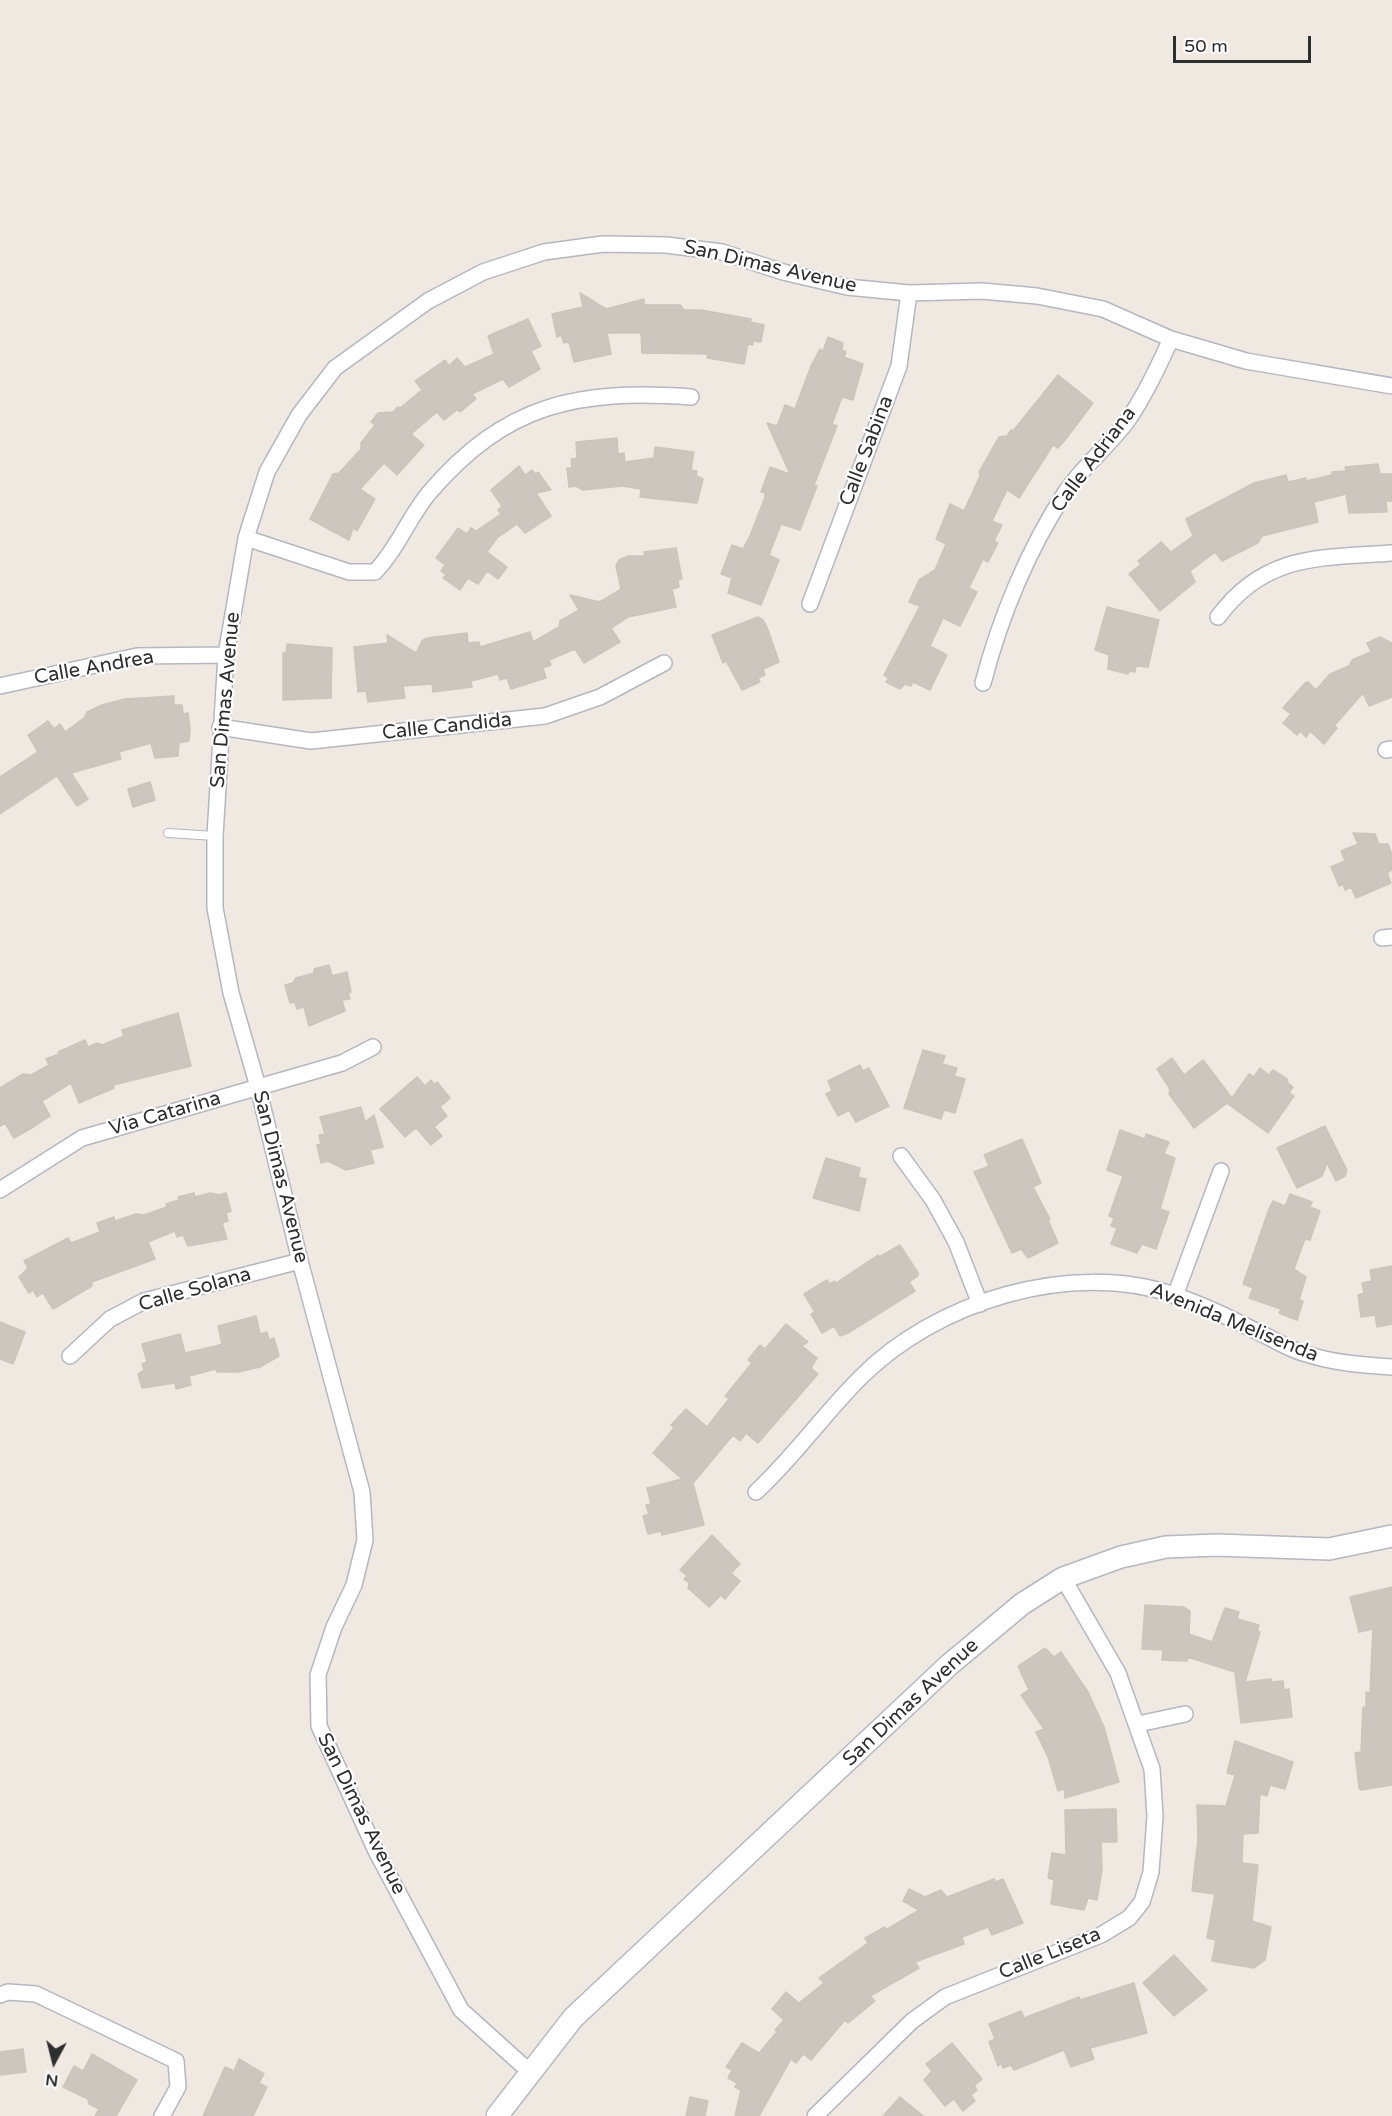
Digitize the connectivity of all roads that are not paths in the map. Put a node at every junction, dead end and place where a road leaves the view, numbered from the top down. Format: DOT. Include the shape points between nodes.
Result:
graph roads {
  1 [pos="909,293"];
  2 [pos="1171,339"];
  3 [pos="1392,386"];
  4 [pos="692,397"];
  5 [pos="246,538"];
  6 [pos="1392,552"];
  7 [pos="810,604"];
  8 [pos="1218,617"];
  9 [pos="226,655"];
  10 [pos="664,663"];
  11 [pos="983,683"];
  12 [pos="0,686"];
  13 [pos="220,727"];
  14 [pos="168,832"];
  15 [pos="215,836"];
  16 [pos="373,1047"];
  17 [pos="258,1087"];
  18 [pos="901,1156"];
  19 [pos="1221,1172"];
  20 [pos="0,1190"];
  21 [pos="300,1261"];
  22 [pos="1175,1296"];
  23 [pos="980,1304"];
  24 [pos="70,1356"];
  25 [pos="1392,1367"];
  26 [pos="756,1492"];
  27 [pos="1392,1536"];
  28 [pos="1063,1578"];
  29 [pos="1185,1714"];
  30 [pos="1138,1724"];
  31 [pos="0,1995"];
  32 [pos="531,2073"];
  33 [pos="162,2116"];
  34 [pos="496,2116"];
  35 [pos="815,2116"];
  1 -- 2 [label="street, San Dimas Avenue" via="982,291 1037,296 1103,309"];
  1 -- 5 [label="street, San Dimas Avenue" via="847,287 722,252 666,245 603,244 544,252 483,272 428,301 335,369 299,415 267,472"];
  1 -- 7 [label="street, Calle Sabina" via="899,366"];
  2 -- 3 [label="street, San Dimas Avenue" via="1246,361"];
  2 -- 11 [label="street, Calle Adriana" via="1128,420 1066,491 1044,528 1007,611"];
  4 -- 5 [label="street" via="637,393 591,397 545,408 502,428 464,456 428,495 391,556 375,572 349,572"];
  5 -- 9 [label="street, San Dimas Avenue"];
  6 -- 8 [label="street" via="1292,562 1234,595"];
  9 -- 12 [label="street, Calle Andrea" via="137,656"];
  9 -- 13 [label="street, San Dimas Avenue"];
  10 -- 13 [label="street, Calle Candida" via="600,697 545,716 311,741"];
  13 -- 15 [label="street, San Dimas Avenue"];
  14 -- 15 [label="lane"];
  15 -- 17 [label="street, San Dimas Avenue" via="215,908 231,993"];
  16 -- 17 [label="street, Via Catarina" via="342,1063"];
  17 -- 20 [label="street, Via Catarina" via="82,1138"];
  17 -- 21 [label="street, San Dimas Avenue"];
  18 -- 23 [label="street" via="933,1200 956,1242"];
  19 -- 22 [label="street"];
  21 -- 24 [label="street, Calle Solana" via="144,1301 110,1319"];
  21 -- 32 [label="street, San Dimas Avenue" via="362,1492 365,1540 354,1585 318,1675 319,1726 376,1851 461,2010"];
  22 -- 23 [label="street, Avenida Melisenda" via="1130,1283 1093,1281 1017,1291"];
  22 -- 25 [label="street, Avenida Melisenda" via="1300,1353 1348,1365"];
  23 -- 26 [label="street, Avenida Melisenda" via="933,1325 892,1351 860,1378 785,1465"];
  27 -- 28 [label="street, San Dimas Avenue" via="1329,1550 1166,1547 1121,1557"];
  28 -- 30 [label="street, Calle Liseta" via="1118,1673"];
  28 -- 32 [label="street, San Dimas Avenue" via="1022,1604 949,1665 573,2018"];
  29 -- 30 [label="street"];
  30 -- 35 [label="street, Calle Liseta" via="1152,1769 1155,1816 1143,1902 1130,1918 1101,1935 945,1997 912,2021"];
  31 -- 33 [label="street" via="36,1994 176,2061 178,2087"];
  32 -- 34 [label="street, San Dimas Avenue"];
}
